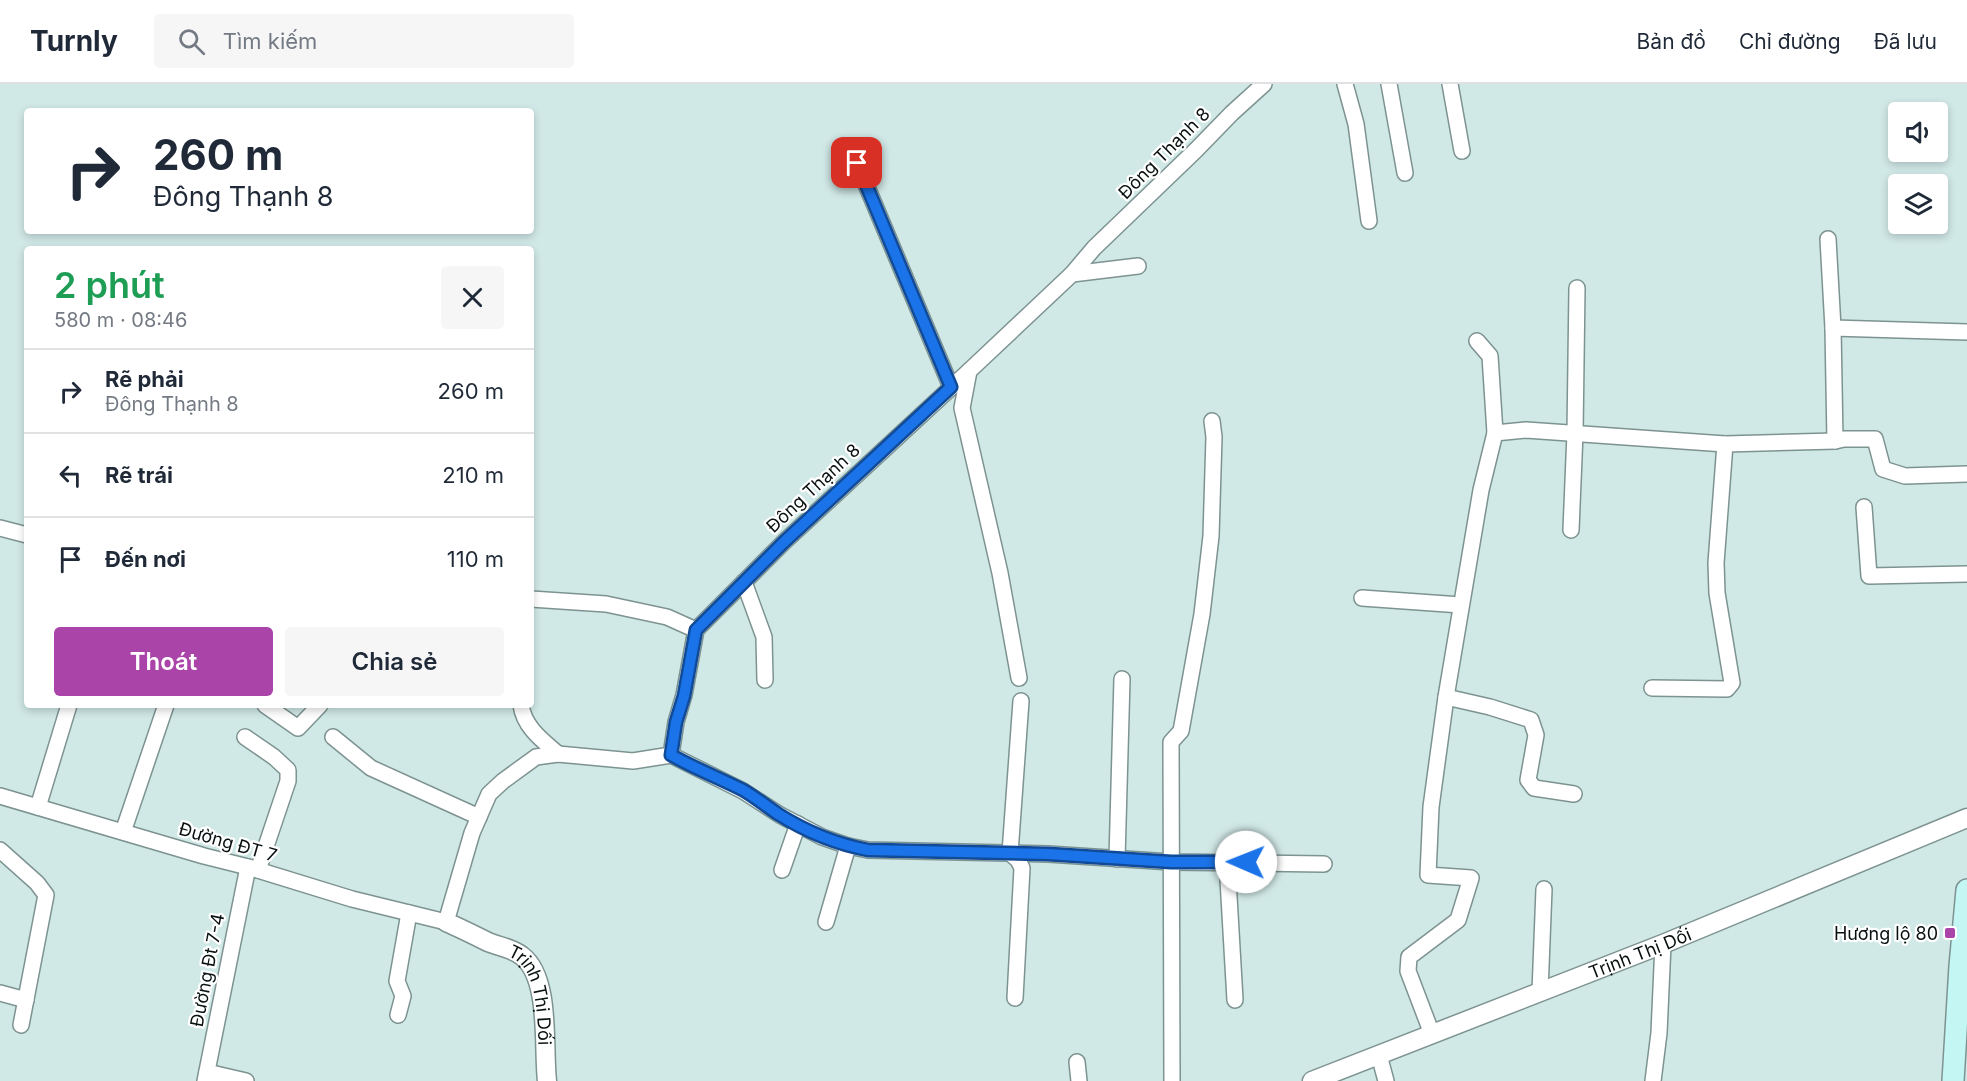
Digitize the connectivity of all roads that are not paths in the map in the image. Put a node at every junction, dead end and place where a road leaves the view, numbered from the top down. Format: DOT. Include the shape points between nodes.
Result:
graph roads {
  1 [pos="1264,84"];
  2 [pos="1345,84"];
  3 [pos="1389,84"];
  4 [pos="1450,84"];
  5 [pos="1249,90"];
  6 [pos="1462,151"];
  7 [pos="857,163"];
  8 [pos="1405,173"];
  9 [pos="1369,221"];
  10 [pos="1828,238"];
  11 [pos="1138,266"];
  12 [pos="1072,274"];
  13 [pos="1577,288"];
  14 [pos="1833,328"];
  15 [pos="1967,332"];
  16 [pos="1477,341"];
  17 [pos="969,371"];
  18 [pos="951,387"];
  19 [pos="1212,422"];
  20 [pos="1495,433"];
  21 [pos="1575,434"];
  22 [pos="1835,441"];
  23 [pos="1725,444"];
  24 [pos="1967,474"];
  25 [pos="1864,507"];
  26 [pos="0,528"];
  27 [pos="1570,530"];
  28 [pos="24,534"];
  29 [pos="1967,574"];
  30 [pos="744,582"];
  31 [pos="1362,598"];
  32 [pos="534,599"];
  33 [pos="1461,605"];
  34 [pos="696,630"];
  35 [pos="1019,678"];
  36 [pos="1122,679"];
  37 [pos="765,680"];
  38 [pos="1652,688"];
  39 [pos="1446,697"];
  40 [pos="1021,701"];
  41 [pos="68,708"];
  42 [pos="165,708"];
  43 [pos="269,708"];
  44 [pos="317,708"];
  45 [pos="521,708"];
  46 [pos="245,736"];
  47 [pos="333,737"];
  48 [pos="558,754"];
  49 [pos="671,755"];
  50 [pos="1574,794"];
  51 [pos="0,796"];
  52 [pos="38,807"];
  53 [pos="480,817"];
  54 [pos="1967,818"];
  55 [pos="798,824"];
  56 [pos="123,832"];
  57 [pos="848,846"];
  58 [pos="0,850"];
  59 [pos="1010,853"];
  60 [pos="1117,859"];
  61 [pos="1171,862"];
  62 [pos="1227,862"];
  63 [pos="1324,864"];
  64 [pos="253,868"];
  65 [pos="782,870"];
  66 [pos="1544,889"];
  67 [pos="1967,890"];
  68 [pos="409,913"];
  69 [pos="446,922"];
  70 [pos="826,922"];
  71 [pos="1663,944"];
  72 [pos="1540,992"];
  73 [pos="0,993"];
  74 [pos="1015,998"];
  75 [pos="26,1000"];
  76 [pos="1235,1000"];
  77 [pos="398,1015"];
  78 [pos="21,1025"];
  79 [pos="1432,1034"];
  80 [pos="1379,1055"];
  81 [pos="1077,1062"];
  82 [pos="206,1076"];
  83 [pos="246,1081"];
  84 [pos="547,1081"];
  85 [pos="1078,1081"];
  86 [pos="1172,1081"];
  87 [pos="1312,1081"];
  88 [pos="1386,1081"];
  89 [pos="1653,1081"];
  90 [pos="1953,1081"];
  1 -- 5 [label="street, Đông Thạnh 8"];
  2 -- 9 [label="street" via="1356,124"];
  3 -- 8 [label="street"];
  4 -- 6 [label="street"];
  5 -- 12 [label="street, Đông Thạnh 8"];
  7 -- 18 [label="street"];
  10 -- 14 [label="street"];
  11 -- 12 [label="street"];
  12 -- 17 [label="street, Đông Thạnh 8"];
  13 -- 21 [label="street"];
  14 -- 15 [label="street"];
  14 -- 22 [label="street"];
  16 -- 20 [label="street" via="1490,356"];
  17 -- 18 [label="street, Đông Thạnh 8"];
  17 -- 35 [label="street" via="962,408 1000,573"];
  18 -- 30 [label="street, Đông Thạnh 8"];
  19 -- 61 [label="street" via="1211,536 1202,614 1181,731 1171,742"];
  20 -- 21 [label="street" via="1526,430"];
  20 -- 33 [label="street"];
  21 -- 23 [label="street"];
  21 -- 27 [label="street"];
  22 -- 23 [label="street"];
  22 -- 24 [label="street" via="1875,439 1883,469 1905,476"];
  23 -- 38 [label="street" via="1716,573 1732,682 1727,689"];
  25 -- 29 [label="street" via="1869,576"];
  26 -- 28 [label="street"];
  30 -- 34 [label="street, Đông Thạnh 8"];
  30 -- 37 [label="street" via="764,637"];
  31 -- 33 [label="street"];
  32 -- 34 [label="street" via="606,604 667,617"];
  33 -- 39 [label="street"];
  34 -- 49 [label="street"];
  36 -- 60 [label="street"];
  39 -- 50 [label="street" via="1531,720 1536,735 1528,780 1534,788"];
  39 -- 79 [label="street" via="1431,807 1428,875 1471,878 1458,920 1409,957 1408,971"];
  40 -- 59 [label="street"];
  41 -- 52 [label="street"];
  42 -- 56 [label="street"];
  43 -- 44 [label="street" via="298,728"];
  45 -- 48 [label="street" via="534,733"];
  46 -- 64 [label="street, Đường Đt 7-4" via="288,770 288,781"];
  47 -- 53 [label="street" via="371,768"];
  48 -- 49 [label="street" via="633,761"];
  48 -- 53 [label="street" via="536,758 503,781 489,794"];
  49 -- 55 [label="street" via="743,790"];
  51 -- 52 [label="street, Đường ĐT 7"];
  52 -- 56 [label="street, Đường ĐT 7"];
  53 -- 69 [label="street"];
  54 -- 71 [label="street, Trịnh Thị Dối"];
  55 -- 57 [label="street"];
  55 -- 65 [label="street"];
  56 -- 64 [label="street, Đường ĐT 7"];
  57 -- 59 [label="street" via="868,850"];
  57 -- 70 [label="street"];
  58 -- 75 [label="street" via="46,894"];
  59 -- 60 [label="street"];
  59 -- 74 [label="street" via="1022,868"];
  60 -- 61 [label="street"];
  61 -- 62 [label="street"];
  61 -- 86 [label="street"];
  62 -- 63 [label="street"];
  62 -- 76 [label="street"];
  64 -- 68 [label="street, Đường ĐT 7"];
  64 -- 82 [label="street, Đường Đt 7-4"];
  66 -- 72 [label="street"];
  67 -- 90 [label="main road"];
  68 -- 69 [label="street, Đường ĐT 7"];
  68 -- 77 [label="street" via="397,981 403,996"];
  69 -- 84 [label="street, Trịnh Thị Dối" via="511,949 531,965 537,976 546,1031"];
  71 -- 72 [label="street, Trịnh Thị Dối"];
  71 -- 89 [label="street"];
  72 -- 79 [label="street, Trịnh Thị Dối"];
  73 -- 75 [label="street"];
  75 -- 78 [label="street"];
  79 -- 80 [label="street, Trịnh Thị Dối"];
  80 -- 87 [label="street, Trịnh Thị Dối"];
  80 -- 88 [label="street"];
  81 -- 85 [label="street"];
  82 -- 83 [label="street"];
}
